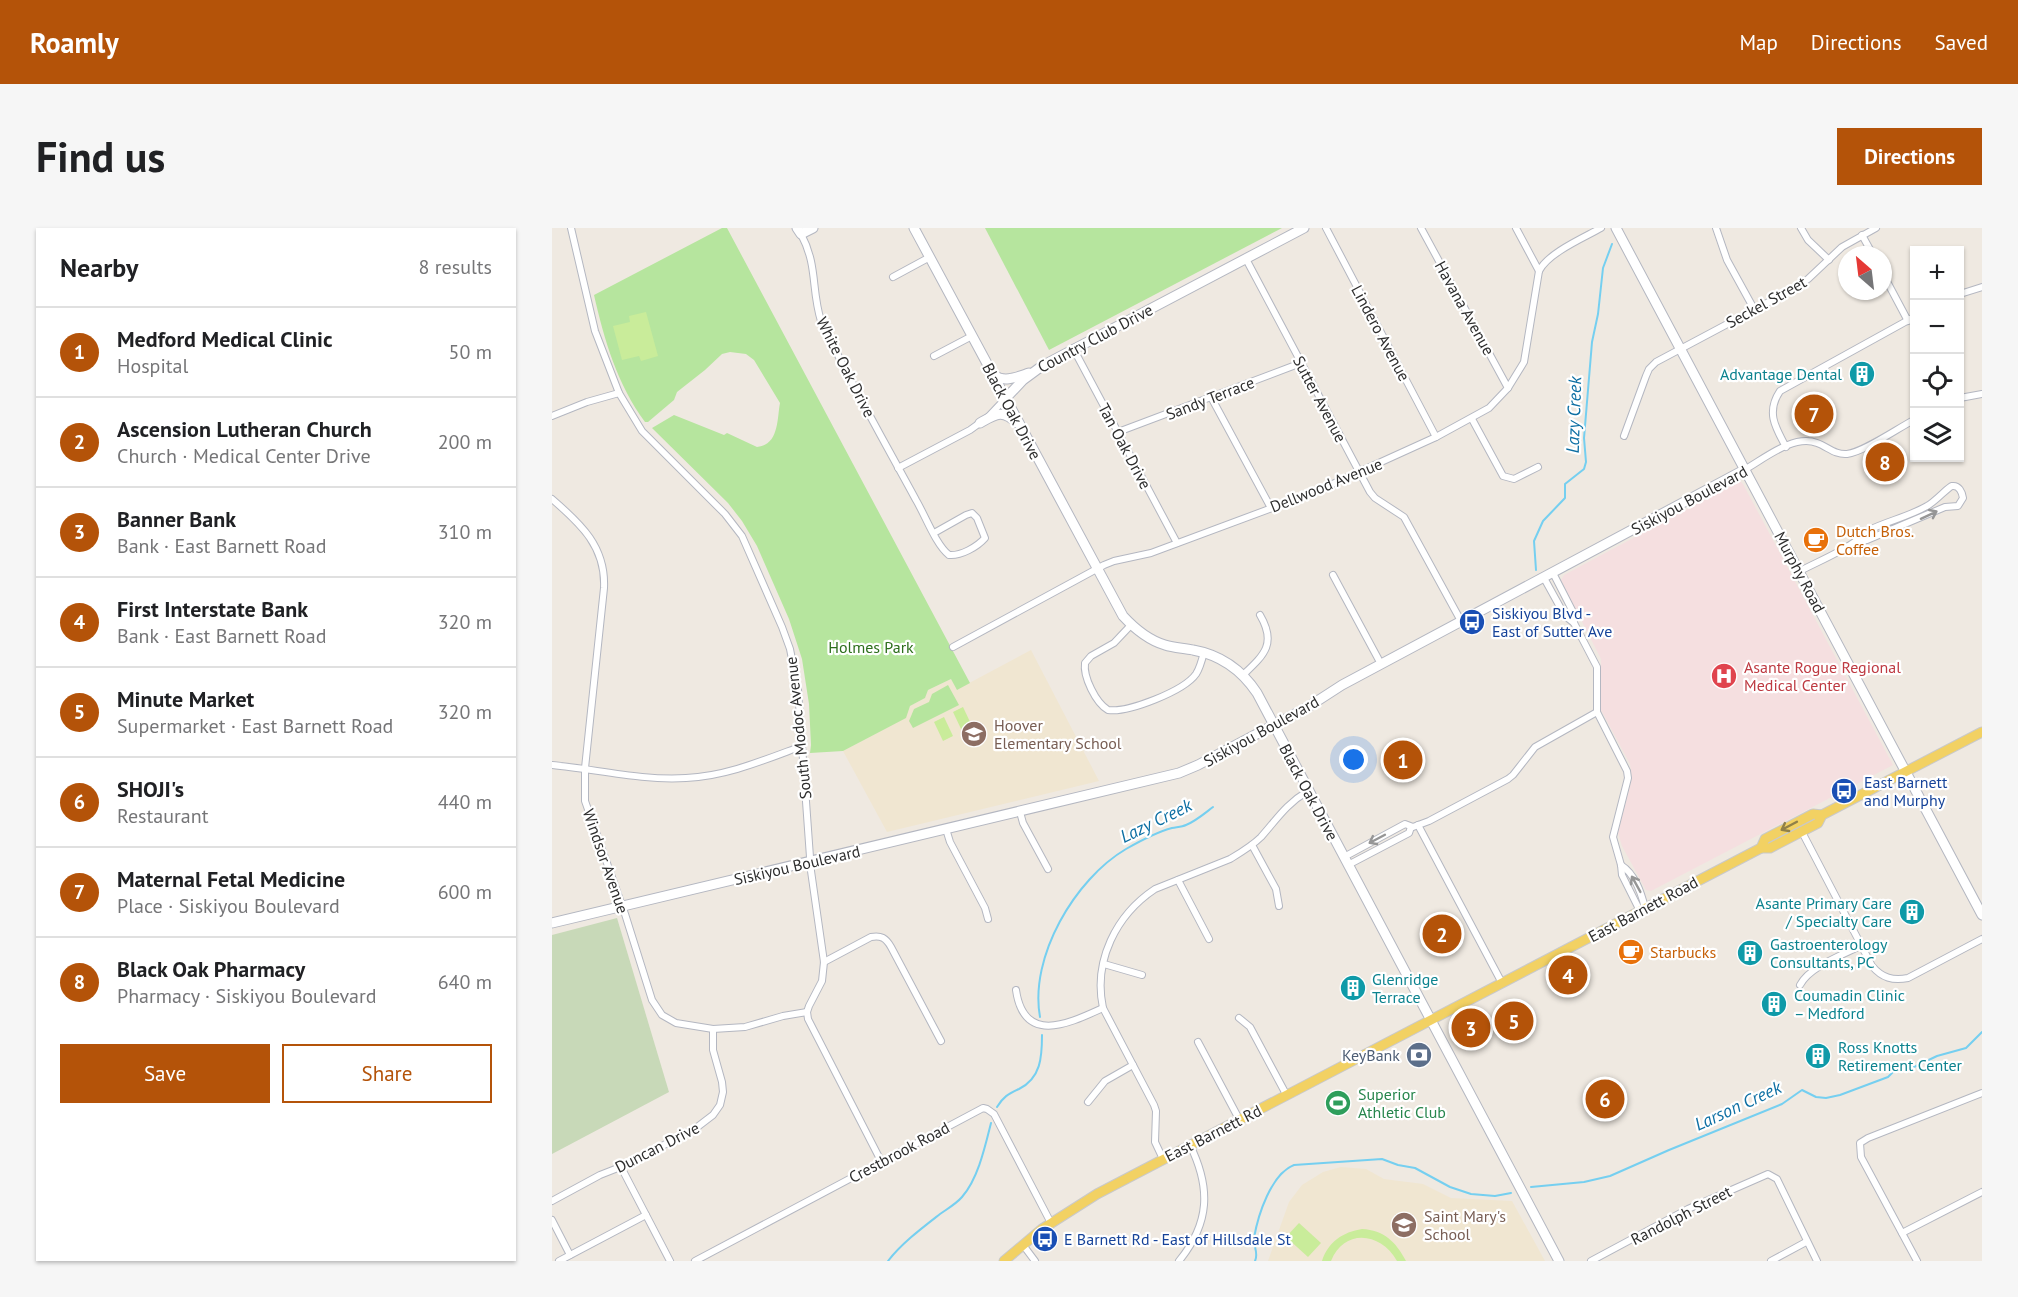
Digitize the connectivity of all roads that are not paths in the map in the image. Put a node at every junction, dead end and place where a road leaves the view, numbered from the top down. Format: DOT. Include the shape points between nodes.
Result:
graph roads {
  1 [pos="571,228"];
  2 [pos="813,228"];
  3 [pos="914,228"];
  4 [pos="1304,228"];
  5 [pos="1326,228"];
  6 [pos="1421,228"];
  7 [pos="1516,228"];
  8 [pos="1601,228"];
  9 [pos="1617,228"];
  10 [pos="1716,228"];
  11 [pos="1801,228"];
  12 [pos="1876,228"];
  13 [pos="799,231"];
  14 [pos="1863,235"];
  15 [pos="1868,246"];
  16 [pos="930,257"];
  17 [pos="1246,259"];
  18 [pos="1829,260"];
  19 [pos="1539,271"];
  20 [pos="893,277"];
  21 [pos="1982,287"];
  22 [pos="1892,288"];
  23 [pos="1964,292"];
  24 [pos="1754,309"];
  25 [pos="1910,317"];
  26 [pos="1910,320"];
  27 [pos="972,336"];
  28 [pos="1073,348"];
  29 [pos="1681,350"];
  30 [pos="934,356"];
  31 [pos="1301,363"];
  32 [pos="992,373"];
  33 [pos="1031,373"];
  34 [pos="1508,388"];
  35 [pos="619,393"];
  36 [pos="1982,394"];
  37 [pos="1964,397"];
  38 [pos="1006,398"];
  39 [pos="1211,398"];
  40 [pos="552,416"];
  41 [pos="1472,419"];
  42 [pos="1910,422"];
  43 [pos="980,423"];
  44 [pos="1021,428"];
  45 [pos="1118,432"];
  46 [pos="1624,436"];
  47 [pos="1436,437"];
  48 [pos="1786,447"];
  49 [pos="1538,467"];
  50 [pos="898,468"];
  51 [pos="1744,470"];
  52 [pos="1359,473"];
  53 [pos="552,499"];
  54 [pos="1270,508"];
  55 [pos="934,533"];
  56 [pos="1855,542"];
  57 [pos="1177,543"];
  58 [pos="1096,569"];
  59 [pos="1800,571"];
  60 [pos="1333,575"];
  61 [pos="1548,576"];
  62 [pos="1260,615"];
  63 [pos="1461,621"];
  64 [pos="1574,623"];
  65 [pos="1131,625"];
  66 [pos="953,647"];
  67 [pos="1204,652"];
  68 [pos="1381,664"];
  69 [pos="1243,675"];
  70 [pos="1597,712"];
  71 [pos="1274,725"];
  72 [pos="1982,732"];
  73 [pos="802,746"];
  74 [pos="552,765"];
  75 [pos="585,768"];
  76 [pos="1906,771"];
  77 [pos="1308,791"];
  78 [pos="1020,812"];
  79 [pos="1822,815"];
  80 [pos="1414,826"];
  81 [pos="946,829"];
  82 [pos="1802,832"];
  83 [pos="1252,845"];
  84 [pos="1761,848"];
  85 [pos="811,861"];
  86 [pos="1346,861"];
  87 [pos="1048,869"];
  88 [pos="1178,880"];
  89 [pos="623,906"];
  90 [pos="1279,906"];
  91 [pos="1642,909"];
  92 [pos="1982,915"];
  93 [pos="988,919"];
  94 [pos="552,923"];
  95 [pos="1209,939"];
  96 [pos="1982,939"];
  97 [pos="1862,945"];
  98 [pos="824,962"];
  99 [pos="1104,964"];
  100 [pos="1142,975"];
  101 [pos="1502,983"];
  102 [pos="1800,985"];
  103 [pos="1016,990"];
  104 [pos="1103,1008"];
  105 [pos="807,1012"];
  106 [pos="1239,1018"];
  107 [pos="1430,1021"];
  108 [pos="713,1029"];
  109 [pos="941,1041"];
  110 [pos="1198,1042"];
  111 [pos="1133,1065"];
  112 [pos="1982,1093"];
  113 [pos="1287,1095"];
  114 [pos="1088,1102"];
  115 [pos="1239,1119"];
  116 [pos="1190,1145"];
  117 [pos="1163,1159"];
  118 [pos="881,1161"];
  119 [pos="621,1167"];
  120 [pos="1982,1192"];
  121 [pos="552,1201"];
  122 [pos="645,1215"];
  123 [pos="552,1220"];
  124 [pos="1051,1223"];
  125 [pos="1902,1233"];
  126 [pos="1806,1242"];
  127 [pos="1023,1245"];
  128 [pos="570,1255"];
  129 [pos="559,1261"];
  130 [pos="670,1261"];
  131 [pos="695,1261"];
  132 [pos="1004,1261"];
  133 [pos="1035,1261"];
  134 [pos="1179,1261"];
  135 [pos="1559,1261"];
  136 [pos="1591,1261"];
  137 [pos="1771,1261"];
  138 [pos="1816,1261"];
  139 [pos="1917,1261"];
  1 -- 35 [label="street, South Modoc Avenue" via="595,332"];
  2 -- 13 [label="street"];
  3 -- 16 [label="street, Black Oak Drive"];
  4 -- 17 [label="street, Country Club Drive"];
  5 -- 47 [label="street, Lindero Avenue"];
  6 -- 34 [label="street, Havana Avenue"];
  7 -- 19 [label="street"];
  8 -- 19 [label="street" via="1546,260"];
  9 -- 29 [label="street, Murphy Road"];
  10 -- 24 [label="street"];
  11 -- 18 [label="street"];
  12 -- 14 [label="street, Seckel Street"];
  13 -- 50 [label="street, White Oak Drive" via="813,267 821,321"];
  14 -- 15 [label="street"];
  14 -- 18 [label="street, Seckel Street"];
  16 -- 20 [label="street"];
  16 -- 27 [label="street, Black Oak Drive"];
  17 -- 28 [label="street, Country Club Drive"];
  17 -- 31 [label="street, Sutter Avenue"];
  18 -- 24 [label="street, Seckel Street" via="1802,284"];
  19 -- 34 [label="street, Dellwood Avenue" via="1524,362"];
  21 -- 23 [label="street"];
  22 -- 25 [label="street"];
  24 -- 29 [label="street, Seckel Street"];
  26 -- 48 [label="street" via="1780,391 1772,416"];
  27 -- 30 [label="street"];
  27 -- 32 [label="street, Black Oak Drive"];
  28 -- 33 [label="street, Country Club Drive"];
  28 -- 45 [label="street, Tan Oak Drive"];
  29 -- 46 [label="street, Seckel Street" via="1649,369"];
  29 -- 51 [label="street, Murphy Road"];
  31 -- 39 [label="street, Sandy Terrace"];
  31 -- 52 [label="street, Sutter Avenue"];
  32 -- 33 [label="street" via="1006,379"];
  32 -- 38 [label="street, Black Oak Drive"];
  33 -- 38 [label="street, Country Club Drive"];
  34 -- 41 [label="street, Dellwood Avenue" via="1497,402"];
  35 -- 40 [label="street"];
  35 -- 73 [label="street, South Modoc Avenue" via="642,431 725,514 750,551 790,649"];
  36 -- 37 [label="street"];
  38 -- 43 [label="street, Country Club Drive"];
  38 -- 44 [label="street, Black Oak Drive"];
  39 -- 45 [label="street, Sandy Terrace"];
  39 -- 54 [label="street"];
  41 -- 47 [label="street, Dellwood Avenue"];
  41 -- 49 [label="street" via="1503,476 1514,479"];
  42 -- 48 [label="street, Siskiyou Boulevard" via="1846,454 1808,441"];
  43 -- 44 [label="street" via="1001,414"];
  43 -- 50 [label="street, Country Club Drive"];
  44 -- 58 [label="street, Black Oak Drive"];
  45 -- 57 [label="street, Tan Oak Drive"];
  47 -- 52 [label="street, Dellwood Avenue"];
  48 -- 51 [label="street, Siskiyou Boulevard"];
  50 -- 55 [label="street, White Oak Drive"];
  51 -- 59 [label="street, Murphy Road"];
  51 -- 61 [label="street, Siskiyou Boulevard"];
  52 -- 54 [label="street, Dellwood Avenue"];
  52 -- 63 [label="street, Sutter Avenue" via="1375,498 1410,525"];
  53 -- 75 [label="street, Windsor Avenue" via="586,531 604,570"];
  54 -- 57 [label="street, Dellwood Avenue"];
  55 -- 55 [label="street, White Oak Drive" via="972,513 985,538 953,556 946,553"];
  56 -- 56 [label="street, one-way" via="1944,507 1958,506 1962,492 1952,486 1937,501 1870,530"];
  56 -- 59 [label="street"];
  57 -- 58 [label="street, Dellwood Avenue"];
  58 -- 65 [label="street, Black Oak Drive"];
  58 -- 66 [label="street, Dellwood Avenue"];
  59 -- 76 [label="street, Murphy Road"];
  60 -- 68 [label="street"];
  61 -- 63 [label="street, Siskiyou Boulevard"];
  61 -- 64 [label="street" via="1565,616"];
  61 -- 64 [label="street" via="1573,612"];
  62 -- 69 [label="street" via="1266,624 1268,642 1261,658"];
  63 -- 68 [label="street, Siskiyou Boulevard"];
  64 -- 70 [label="street" via="1598,672"];
  65 -- 67 [label="street, Black Oak Drive" via="1165,645"];
  65 -- 67 [label="street" via="1114,643 1085,663 1085,675 1101,705 1108,710 1137,705 1183,685 1195,675"];
  67 -- 69 [label="street, Black Oak Drive" via="1228,662"];
  68 -- 71 [label="street, Siskiyou Boulevard"];
  69 -- 71 [label="street, Black Oak Drive"];
  70 -- 80 [label="street" via="1535,747 1513,775"];
  70 -- 91 [label="street" via="1627,771 1613,837 1622,875"];
  71 -- 77 [label="street, Black Oak Drive"];
  71 -- 78 [label="street, Siskiyou Boulevard" via="1179,773"];
  72 -- 76 [label="main road, East Barnett Road"];
  73 -- 75 [label="street" via="722,774 686,778 653,778"];
  73 -- 85 [label="street, South Modoc Avenue"];
  74 -- 75 [label="street"];
  75 -- 89 [label="street, Windsor Avenue" via="585,801"];
  76 -- 79 [label="main road, East Barnett Road"];
  76 -- 92 [label="street, Murphy Road"];
  77 -- 83 [label="street" via="1286,807"];
  77 -- 86 [label="street, Black Oak Drive"];
  78 -- 81 [label="street, Siskiyou Boulevard"];
  78 -- 87 [label="street"];
  79 -- 82 [label="main road, East Barnett Road" via="1818,823"];
  79 -- 84 [label="main road, East Barnett Road, one-way" via="1813,814 1765,839"];
  80 -- 86 [label="street" via="1405,825"];
  80 -- 101 [label="street"];
  81 -- 85 [label="street, Siskiyou Boulevard"];
  81 -- 93 [label="street"];
  82 -- 84 [label="main road, East Barnett Road" via="1770,848"];
  82 -- 97 [label="street"];
  83 -- 88 [label="street" via="1230,859"];
  83 -- 90 [label="street" via="1280,898"];
  84 -- 91 [label="main road, East Barnett Road"];
  85 -- 89 [label="street, Siskiyou Boulevard"];
  85 -- 98 [label="street, South Modoc Avenue"];
  86 -- 107 [label="street, Black Oak Drive"];
  88 -- 95 [label="street"];
  88 -- 99 [label="street" via="1150,893 1125,915 1112,935"];
  89 -- 94 [label="street, Siskiyou Boulevard"];
  89 -- 108 [label="street, Windsor Avenue" via="657,1009 676,1023"];
  91 -- 101 [label="main road, East Barnett Road"];
  96 -- 97 [label="street" via="1899,980 1877,972"];
  97 -- 102 [label="street" via="1813,971"];
  98 -- 105 [label="street, South Modoc Avenue" via="822,981"];
  98 -- 109 [label="street" via="871,937 885,939"];
  99 -- 100 [label="street"];
  99 -- 104 [label="street"];
  101 -- 107 [label="main road, East Barnett Road"];
  103 -- 104 [label="street" via="1025,1014 1046,1027 1070,1023"];
  104 -- 111 [label="street"];
  105 -- 108 [label="street, Windsor Avenue" via="745,1027"];
  105 -- 118 [label="street" via="813,1032"];
  106 -- 113 [label="street" via="1250,1027"];
  107 -- 113 [label="main road, East Barnett Rd"];
  107 -- 135 [label="street, Black Oak Drive"];
  108 -- 119 [label="street, Duncan Drive" via="713,1050 722,1082 720,1105 696,1128"];
  110 -- 115 [label="street"];
  111 -- 114 [label="street" via="1105,1081"];
  111 -- 117 [label="street" via="1156,1111 1155,1142"];
  112 -- 125 [label="street" via="1860,1143 1861,1157"];
  113 -- 115 [label="main road, East Barnett Rd"];
  115 -- 116 [label="main road, East Barnett Rd"];
  116 -- 117 [label="main road, East Barnett Rd"];
  116 -- 134 [label="street" via="1203,1180 1204,1204 1195,1239"];
  117 -- 124 [label="main road, East Barnett Rd"];
  118 -- 124 [label="street, Crestbrook Road" via="978,1110 987,1109 994,1114"];
  118 -- 131 [label="street, Crestbrook Road"];
  119 -- 121 [label="street, Duncan Drive"];
  119 -- 122 [label="street"];
  120 -- 125 [label="street"];
  122 -- 128 [label="street"];
  122 -- 130 [label="street"];
  123 -- 128 [label="street"];
  124 -- 127 [label="main road, East Barnett Rd"];
  125 -- 139 [label="street"];
  126 -- 136 [label="street, Randolph Street" via="1777,1179 1762,1175"];
  126 -- 137 [label="street"];
  126 -- 138 [label="street"];
  127 -- 132 [label="main road, East Barnett Rd"];
  127 -- 133 [label="street"];
  128 -- 129 [label="street"];
}
